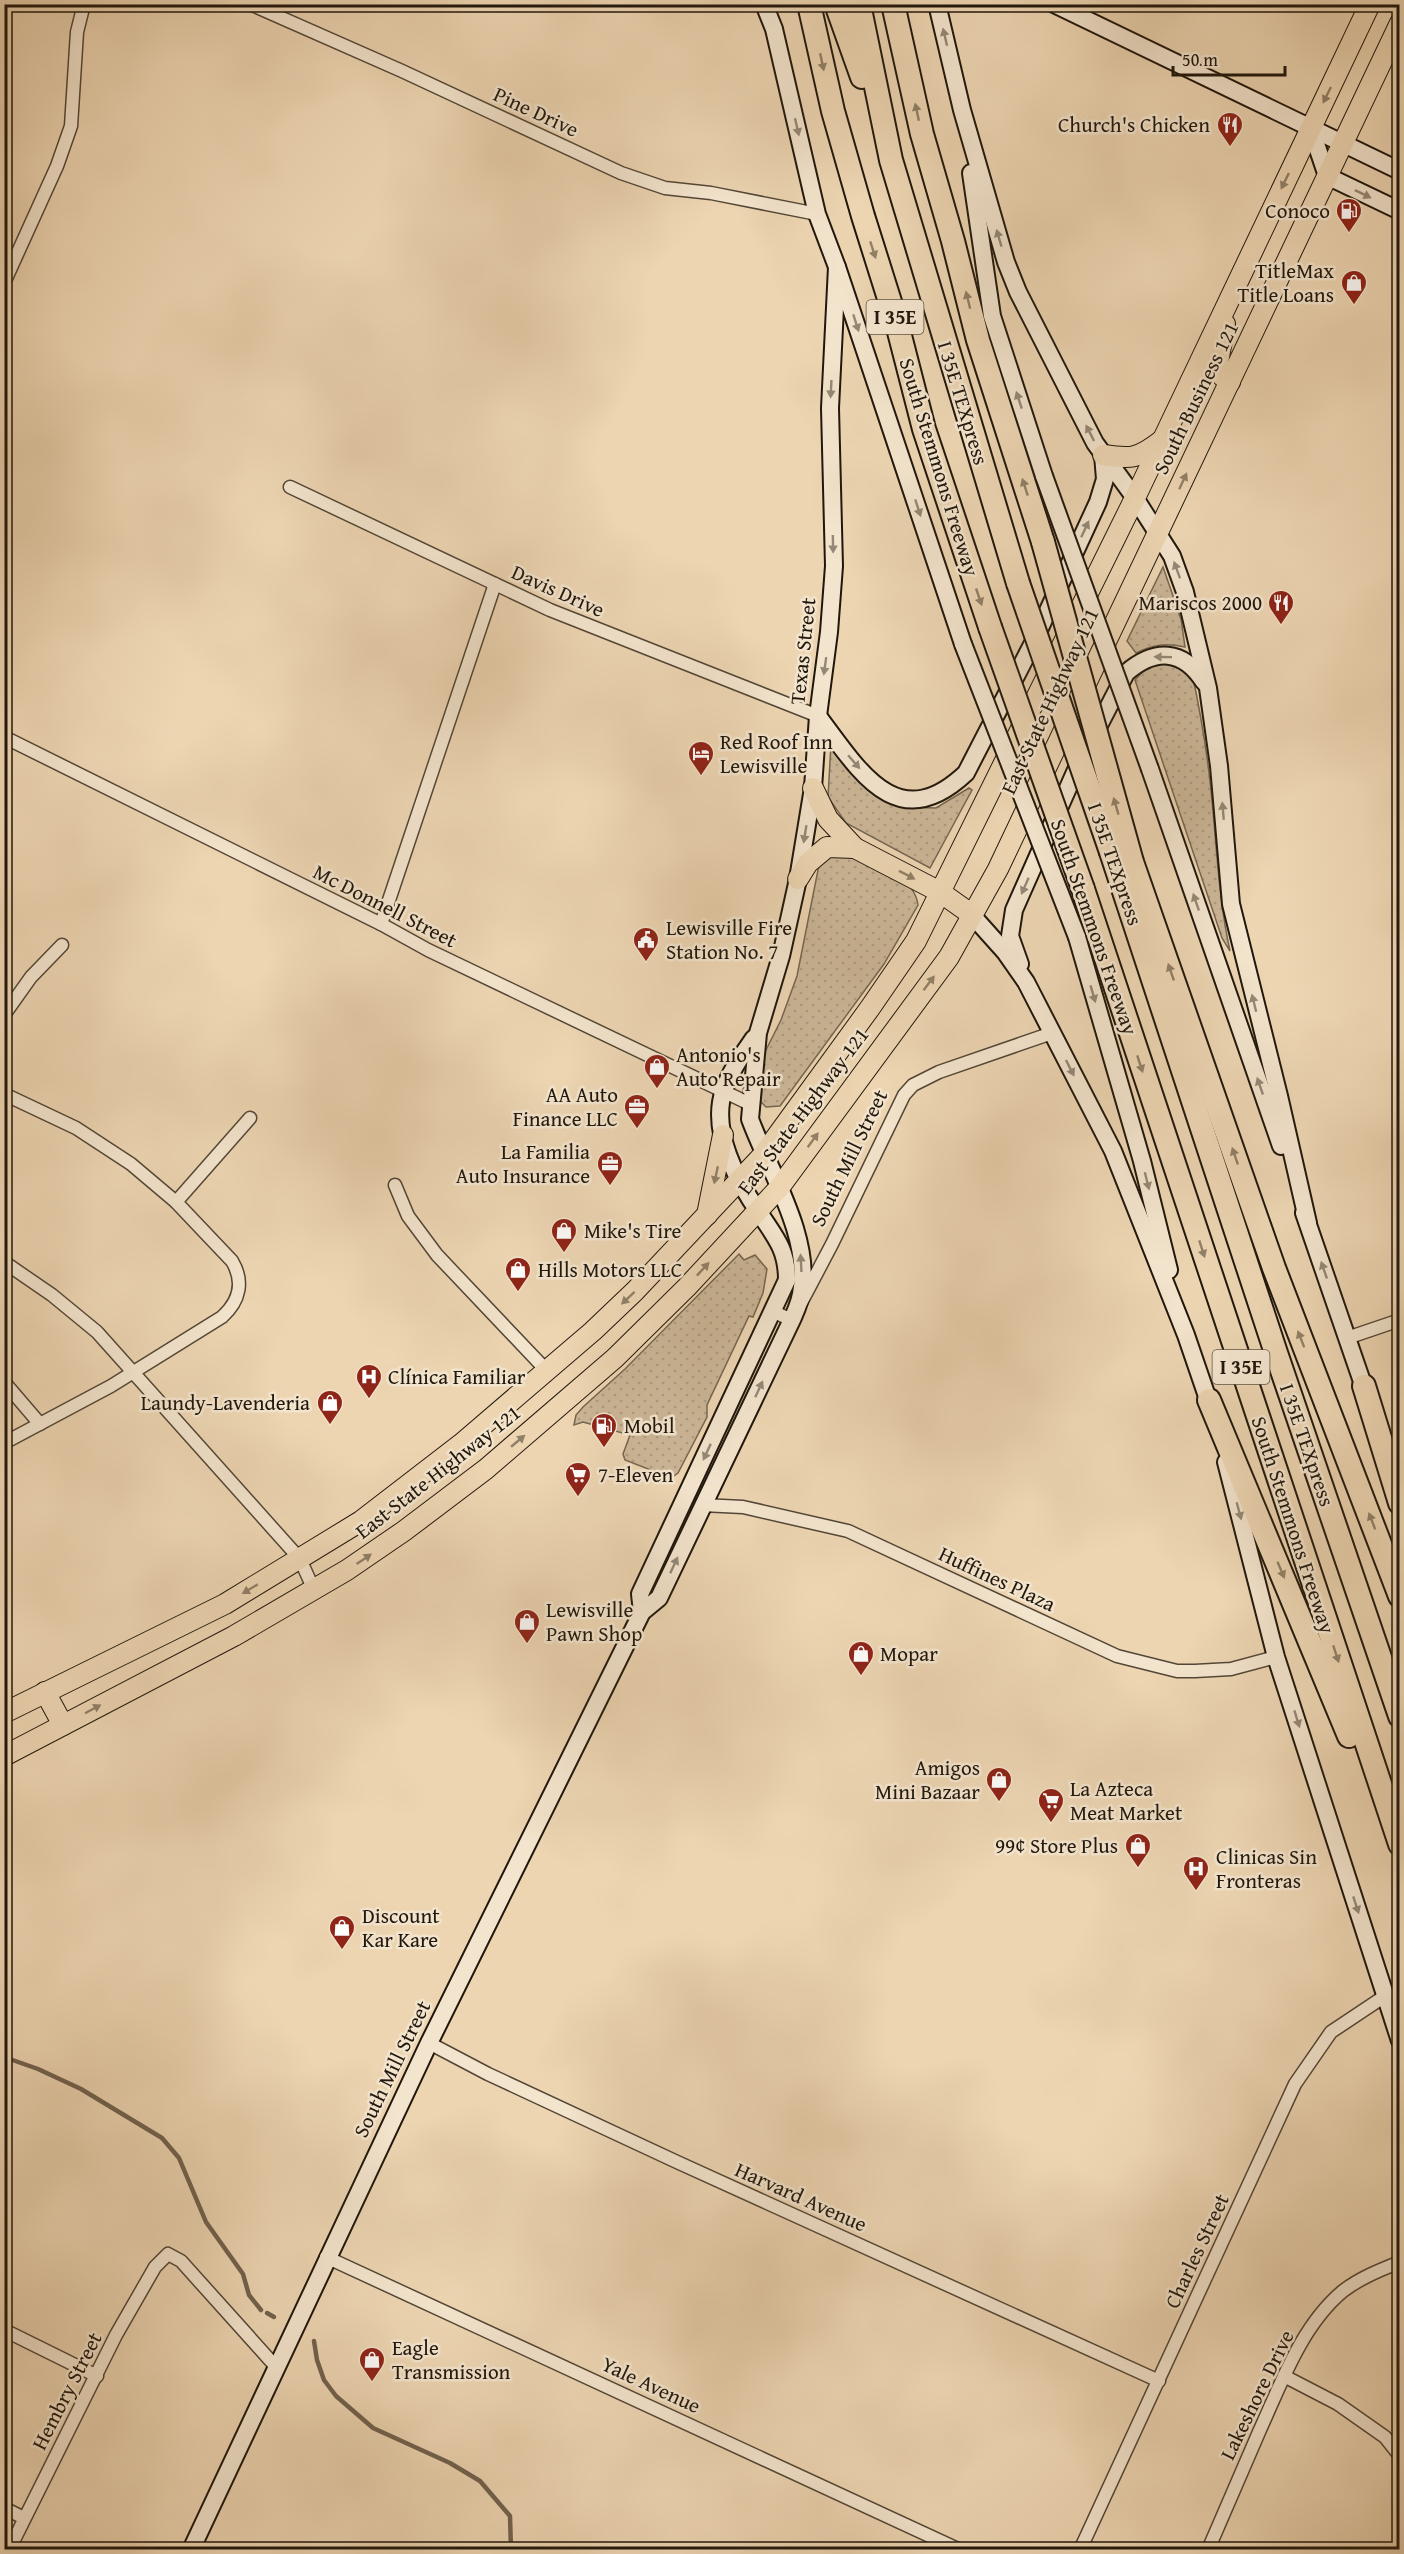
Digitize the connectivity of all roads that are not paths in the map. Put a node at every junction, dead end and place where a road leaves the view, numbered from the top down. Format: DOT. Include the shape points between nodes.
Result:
graph roads {
  1 [pos="84,4"];
  2 [pos="250,4"];
  3 [pos="764,4"];
  4 [pos="809,4"];
  5 [pos="836,4"];
  6 [pos="859,4"];
  7 [pos="893,4"];
  8 [pos="937,4"];
  9 [pos="1054,4"];
  10 [pos="1370,4"];
  11 [pos="1400,23"];
  12 [pos="962,110"];
  13 [pos="1311,129"];
  14 [pos="1342,143"];
  15 [pos="891,160"];
  16 [pos="1400,171"];
  17 [pos="1327,176"];
  18 [pos="1400,211"];
  19 [pos="818,214"];
  20 [pos="837,267"];
  21 [pos="4,283"];
  22 [pos="1228,301"];
  23 [pos="1230,381"];
  24 [pos="1163,439"];
  25 [pos="1103,455"];
  26 [pos="290,487"];
  27 [pos="1135,498"];
  28 [pos="1158,534"];
  29 [pos="495,584"];
  30 [pos="1208,688"];
  31 [pos="818,716"];
  32 [pos="4,737"];
  33 [pos="813,789"];
  34 [pos="855,848"];
  35 [pos="798,879"];
  36 [pos="940,892"];
  37 [pos="971,914"];
  38 [pos="381,924"];
  39 [pos="62,945"];
  40 [pos="1026,982"];
  41 [pos="4,1015"];
  42 [pos="758,1033"];
  43 [pos="1052,1033"];
  44 [pos="723,1091"];
  45 [pos="4,1094"];
  46 [pos="750,1104"];
  47 [pos="250,1118"];
  48 [pos="723,1135"];
  49 [pos="763,1155"];
  50 [pos="740,1179"];
  51 [pos="395,1185"];
  52 [pos="779,1188"];
  53 [pos="176,1202"];
  54 [pos="758,1211"];
  55 [pos="707,1216"];
  56 [pos="1308,1223"];
  57 [pos="4,1262"];
  58 [pos="1274,1268"];
  59 [pos="774,1312"];
  60 [pos="792,1320"];
  61 [pos="1400,1320"];
  62 [pos="1186,1335"];
  63 [pos="1347,1338"];
  64 [pos="547,1371"];
  65 [pos="131,1373"];
  66 [pos="4,1382"];
  67 [pos="1364,1386"];
  68 [pos="1209,1400"];
  69 [pos="40,1424"];
  70 [pos="4,1443"];
  71 [pos="1400,1484"];
  72 [pos="684,1499"];
  73 [pos="1400,1503"];
  74 [pos="702,1505"];
  75 [pos="300,1559"];
  76 [pos="314,1590"];
  77 [pos="1400,1596"];
  78 [pos="642,1612"];
  79 [pos="1372,1637"];
  80 [pos="1276,1657"];
  81 [pos="45,1692"];
  82 [pos="4,1713"];
  83 [pos="1400,1716"];
  84 [pos="63,1725"];
  85 [pos="4,1756"];
  86 [pos="1400,1844"];
  87 [pos="1400,1859"];
  88 [pos="1385,1996"];
  89 [pos="1400,2041"];
  90 [pos="429,2043"];
  91 [pos="326,2257"];
  92 [pos="1400,2262"];
  93 [pos="4,2330"];
  94 [pos="277,2368"];
  95 [pos="97,2376"];
  96 [pos="1284,2376"];
  97 [pos="1159,2381"];
  98 [pos="1400,2456"];
  99 [pos="4,2508"];
  100 [pos="24,2518"];
  101 [pos="9,2550"];
  102 [pos="191,2550"];
  103 [pos="960,2550"];
  104 [pos="1080,2550"];
  105 [pos="1208,2550"];
  1 -- 21 [label="street" via="77,32 71,126"];
  2 -- 19 [label="street, Pine Drive" via="621,173 665,188"];
  3 -- 19 [label="main road, South Stemmons Freeway, one-way" via="774,29"];
  4 -- 86 [label="highway, South Stemmons Freeway / I 35E, one-way, bridge" via="832,111 897,324 924,429 1083,889"];
  5 -- 15 [label="highway"];
  6 -- 15 [label="highway, I 35E TEXpress"];
  58 -- 7 [label="highway, one-way, bridge" via="1132,862 1043,542 978,340 922,134"];
  12 -- 8 [label="main road, one-way"];
  9 -- 13 [label="main road"];
  10 -- 13 [label="main road, South Business 121, one-way"];
  11 -- 14 [label="main road, South Business 121"];
  25 -- 12 [label="main road, one-way" via="1018,292"];
  56 -- 12 [label="main road, one-way, bridge" via="1044,476 992,316"];
  13 -- 14 [label="main road"];
  13 -- 17 [label="main road"];
  13 -- 22 [label="main road, South Business 121, one-way"];
  14 -- 16 [label="main road"];
  14 -- 17 [label="main road, South Business 121"];
  15 -- 79 [label="highway, I 35E TEXpress, bridge" via="1018,583"];
  17 -- 18 [label="main road, one-way"];
  17 -- 23 [label="main road, South Business 121"];
  19 -- 20 [label="main road, South Stemmons Freeway"];
  20 -- 31 [label="main road, Texas Street, one-way" via="830,408 834,566 830,632"];
  20 -- 62 [label="main road, South Stemmons Freeway, one-way, bridge" via="963,644 1077,938 1142,1161"];
  22 -- 23 [label="main road" via="1217,368"];
  22 -- 24 [label="main road, South Business 121"];
  28 -- 23 [label="main road, South Business 121, one-way"];
  24 -- 25 [label="main road" via="1143,455"];
  24 -- 27 [label="main road, South Business 121"];
  25 -- 27 [label="main road"];
  31 -- 25 [label="main road, one-way" via="854,764 886,793 901,799 934,796 966,773 1034,641 1098,502 1105,479"];
  26 -- 29 [label="street, Davis Drive"];
  27 -- 28 [label="main road"];
  27 -- 36 [label="main road, East State Highway 121"];
  30 -- 28 [label="main road, one-way" via="1185,592 1172,556"];
  28 -- 37 [label="main road, East State Highway 121" via="998,869"];
  29 -- 31 [label="street, Davis Drive" via="666,658"];
  29 -- 38 [label="street"];
  30 -- 40 [label="main road, one-way" via="1194,666 1174,657 1150,657 1126,673 1076,770 1014,910 1010,936"];
  56 -- 30 [label="main road, one-way" via="1231,904"];
  31 -- 33 [label="main road, Texas Street"];
  32 -- 38 [label="street, Mc Donnell Street"];
  33 -- 34 [label="main road" via="828,819"];
  33 -- 35 [label="main road, Texas Street, one-way"];
  34 -- 35 [label="main road" via="827,847 808,863"];
  34 -- 36 [label="main road, one-way"];
  35 -- 42 [label="main road, Texas Street"];
  36 -- 37 [label="main road"];
  36 -- 49 [label="main road, East State Highway 121" via="916,941"];
  37 -- 40 [label="main road, South Stemmons Freeway"];
  52 -- 37 [label="main road, East State Highway 121, one-way" via="949,957"];
  38 -- 44 [label="street, Mc Donnell Street"];
  39 -- 41 [label="street" via="31,977"];
  40 -- 43 [label="main road, South Stemmons Freeway"];
  42 -- 44 [label="main road, Texas Street"];
  42 -- 46 [label="main road, Texas Street"];
  43 -- 60 [label="street, South Mill Street" via="939,1071 904,1095"];
  43 -- 62 [label="main road, South Stemmons Freeway, one-way" via="1113,1150"];
  44 -- 46 [label="street, Mc Donnell Street"];
  44 -- 48 [label="main road, Texas Street"];
  45 -- 53 [label="street" via="76,1128 131,1164"];
  46 -- 49 [label="main road, Texas Street" via="750,1119"];
  47 -- 53 [label="street"];
  48 -- 50 [label="main road, Texas Street"];
  48 -- 55 [label="main road, one-way"];
  49 -- 50 [label="main road, East State Highway 121"];
  49 -- 52 [label="main road, South Mill Street"];
  50 -- 54 [label="main road, South Mill Street"];
  50 -- 55 [label="main road, East State Highway 121"];
  51 -- 64 [label="street" via="408,1216 437,1255"];
  52 -- 54 [label="main road, East State Highway 121"];
  60 -- 52 [label="main road, South Mill Street, one-way" via="801,1294 801,1253"];
  53 -- 65 [label="street" via="232,1261 239,1272 240,1289 222,1317"];
  54 -- 59 [label="main road, South Mill Street" via="787,1263 787,1280"];
  76 -- 54 [label="main road, East State Highway 121, one-way" via="404,1532 545,1419 615,1358"];
  55 -- 64 [label="main road, East State Highway 121, one-way" via="635,1291"];
  63 -- 56 [label="main road, one-way"];
  57 -- 65 [label="street" via="97,1332"];
  77 -- 58 [label="highway, one-way"];
  58 -- 79 [label="highway" via="1274,1322"];
  59 -- 60 [label="street"];
  59 -- 72 [label="main road, South Mill Street, one-way"];
  74 -- 60 [label="main road, South Mill Street, one-way"];
  61 -- 63 [label="street"];
  62 -- 68 [label="main road, South Stemmons Freeway"];
  63 -- 67 [label="main road"];
  64 -- 75 [label="main road, East State Highway 121" via="424,1475"];
  65 -- 69 [label="street"];
  65 -- 75 [label="street"];
  66 -- 69 [label="street"];
  67 -- 71 [label="main road"];
  67 -- 73 [label="highway"];
  68 -- 80 [label="main road, South Stemmons Freeway, one-way"];
  68 -- 87 [label="highway, one-way"];
  69 -- 70 [label="street"];
  72 -- 74 [label="main road"];
  72 -- 78 [label="main road, South Mill Street" via="640,1594"];
  78 -- 74 [label="main road, South Mill Street, one-way" via="659,1598"];
  74 -- 80 [label="street, Huffines Plaza" via="743,1507 848,1531 1117,1656 1177,1671 1231,1669"];
  75 -- 76 [label="street"];
  75 -- 81 [label="main road, East State Highway 121, one-way" via="225,1604"];
  84 -- 76 [label="main road, East State Highway 121, one-way"];
  78 -- 90 [label="main road, South Mill Street"];
  79 -- 83 [label="highway, I 35E TEXpress"];
  80 -- 88 [label="main road, South Stemmons Freeway, one-way"];
  81 -- 82 [label="main road, East State Highway 121"];
  81 -- 84 [label="main road"];
  84 -- 85 [label="main road, East State Highway 121"];
  88 -- 89 [label="main road, South Stemmons Freeway"];
  88 -- 97 [label="street, Charles Street" via="1331,2032 1295,2084"];
  90 -- 91 [label="main road, South Mill Street"];
  90 -- 97 [label="street, Harvard Avenue" via="666,2157"];
  91 -- 94 [label="main road, South Mill Street"];
  91 -- 103 [label="street, Yale Avenue"];
  92 -- 96 [label="street, Lakeshore Drive" via="1362,2278 1341,2293 1318,2317"];
  93 -- 95 [label="street"];
  94 -- 95 [label="street, Hembry Street" via="181,2261 168,2254 155,2267"];
  94 -- 102 [label="main road, South Mill Street"];
  95 -- 100 [label="street, Hembry Street"];
  96 -- 98 [label="street" via="1338,2404 1385,2437"];
  96 -- 105 [label="street, Lakeshore Drive"];
  97 -- 104 [label="street, Charles Street"];
  99 -- 100 [label="street"];
  100 -- 101 [label="street, Hembry Street"];
}
